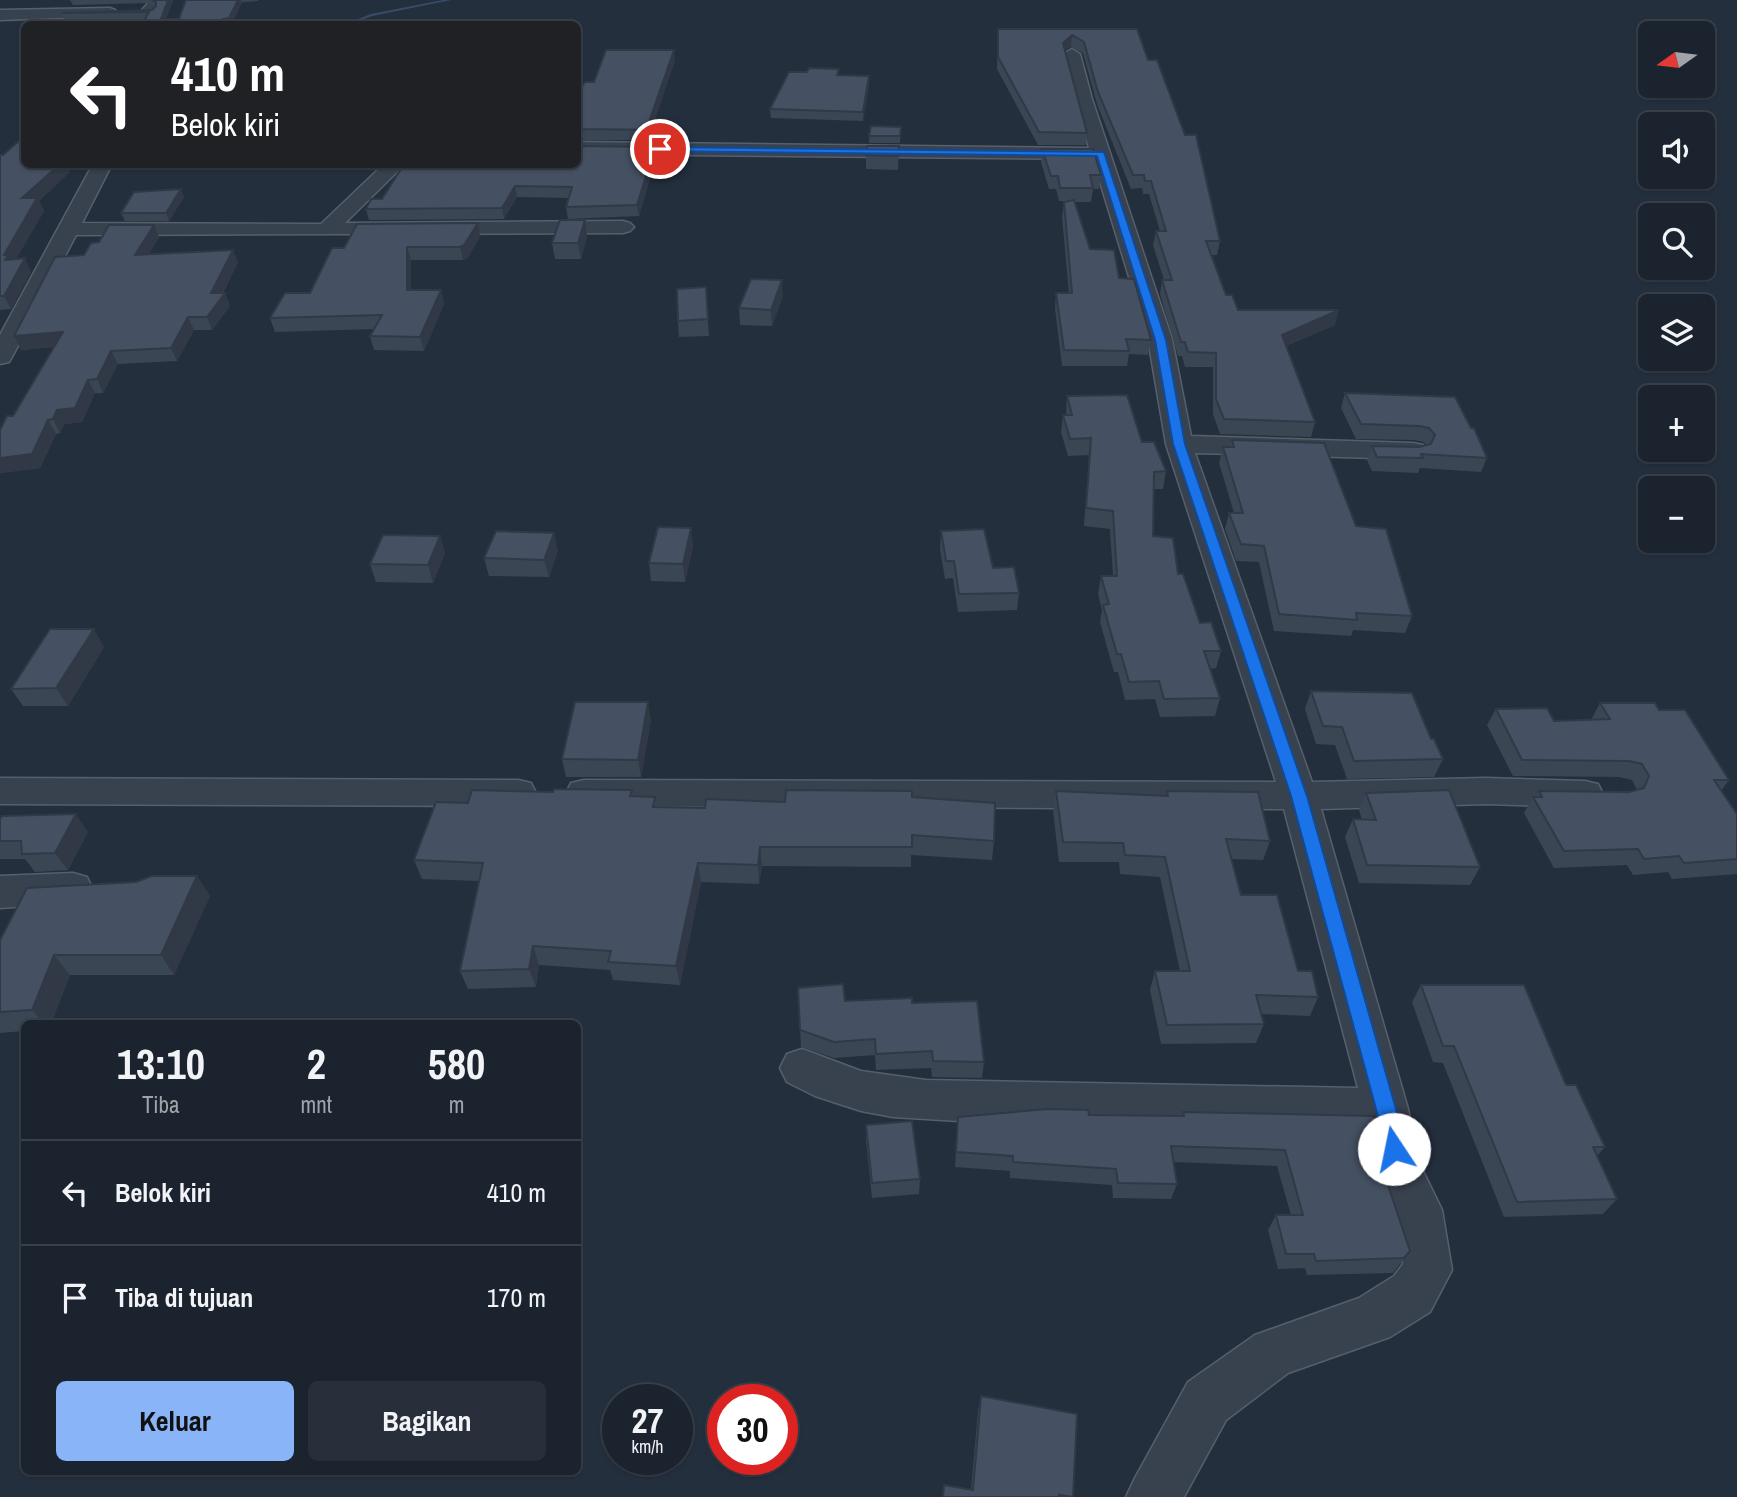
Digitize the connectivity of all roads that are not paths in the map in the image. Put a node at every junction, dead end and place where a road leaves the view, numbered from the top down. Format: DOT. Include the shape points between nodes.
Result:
graph roads {
  1 [pos="142,12"];
  2 [pos="0,15"];
  3 [pos="1072,54"];
  4 [pos="581,148"];
  5 [pos="1101,154"];
  6 [pos="101,168"];
  7 [pos="392,168"];
  8 [pos="623,227"];
  9 [pos="69,229"];
  10 [pos="326,230"];
  11 [pos="0,357"];
  12 [pos="1179,444"];
  13 [pos="1413,451"];
  14 [pos="0,792"];
  15 [pos="1618,793"];
  16 [pos="1299,796"];
  17 [pos="108,886"];
  18 [pos="0,892"];
  19 [pos="802,1068"];
  20 [pos="1386,1109"];
  21 [pos="1154,1497"];
  1 -- 2 [label="street"];
  3 -- 5 [label="street"];
  4 -- 5 [label="street"];
  5 -- 12 [label="street" via="1160,340"];
  6 -- 9 [label="street"];
  7 -- 10 [label="street"];
  8 -- 10 [label="street"];
  9 -- 10 [label="street"];
  9 -- 11 [label="street"];
  12 -- 13 [label="street"];
  12 -- 16 [label="street"];
  14 -- 16 [label="street"];
  15 -- 16 [label="street"];
  16 -- 20 [label="street"];
  17 -- 18 [label="street"];
  19 -- 20 [label="street" via="874,1094 917,1100"];
  20 -- 21 [label="street" via="1398,1170 1418,1210 1428,1270 1412,1294 1372,1320 1272,1353 1207,1401"];
}
